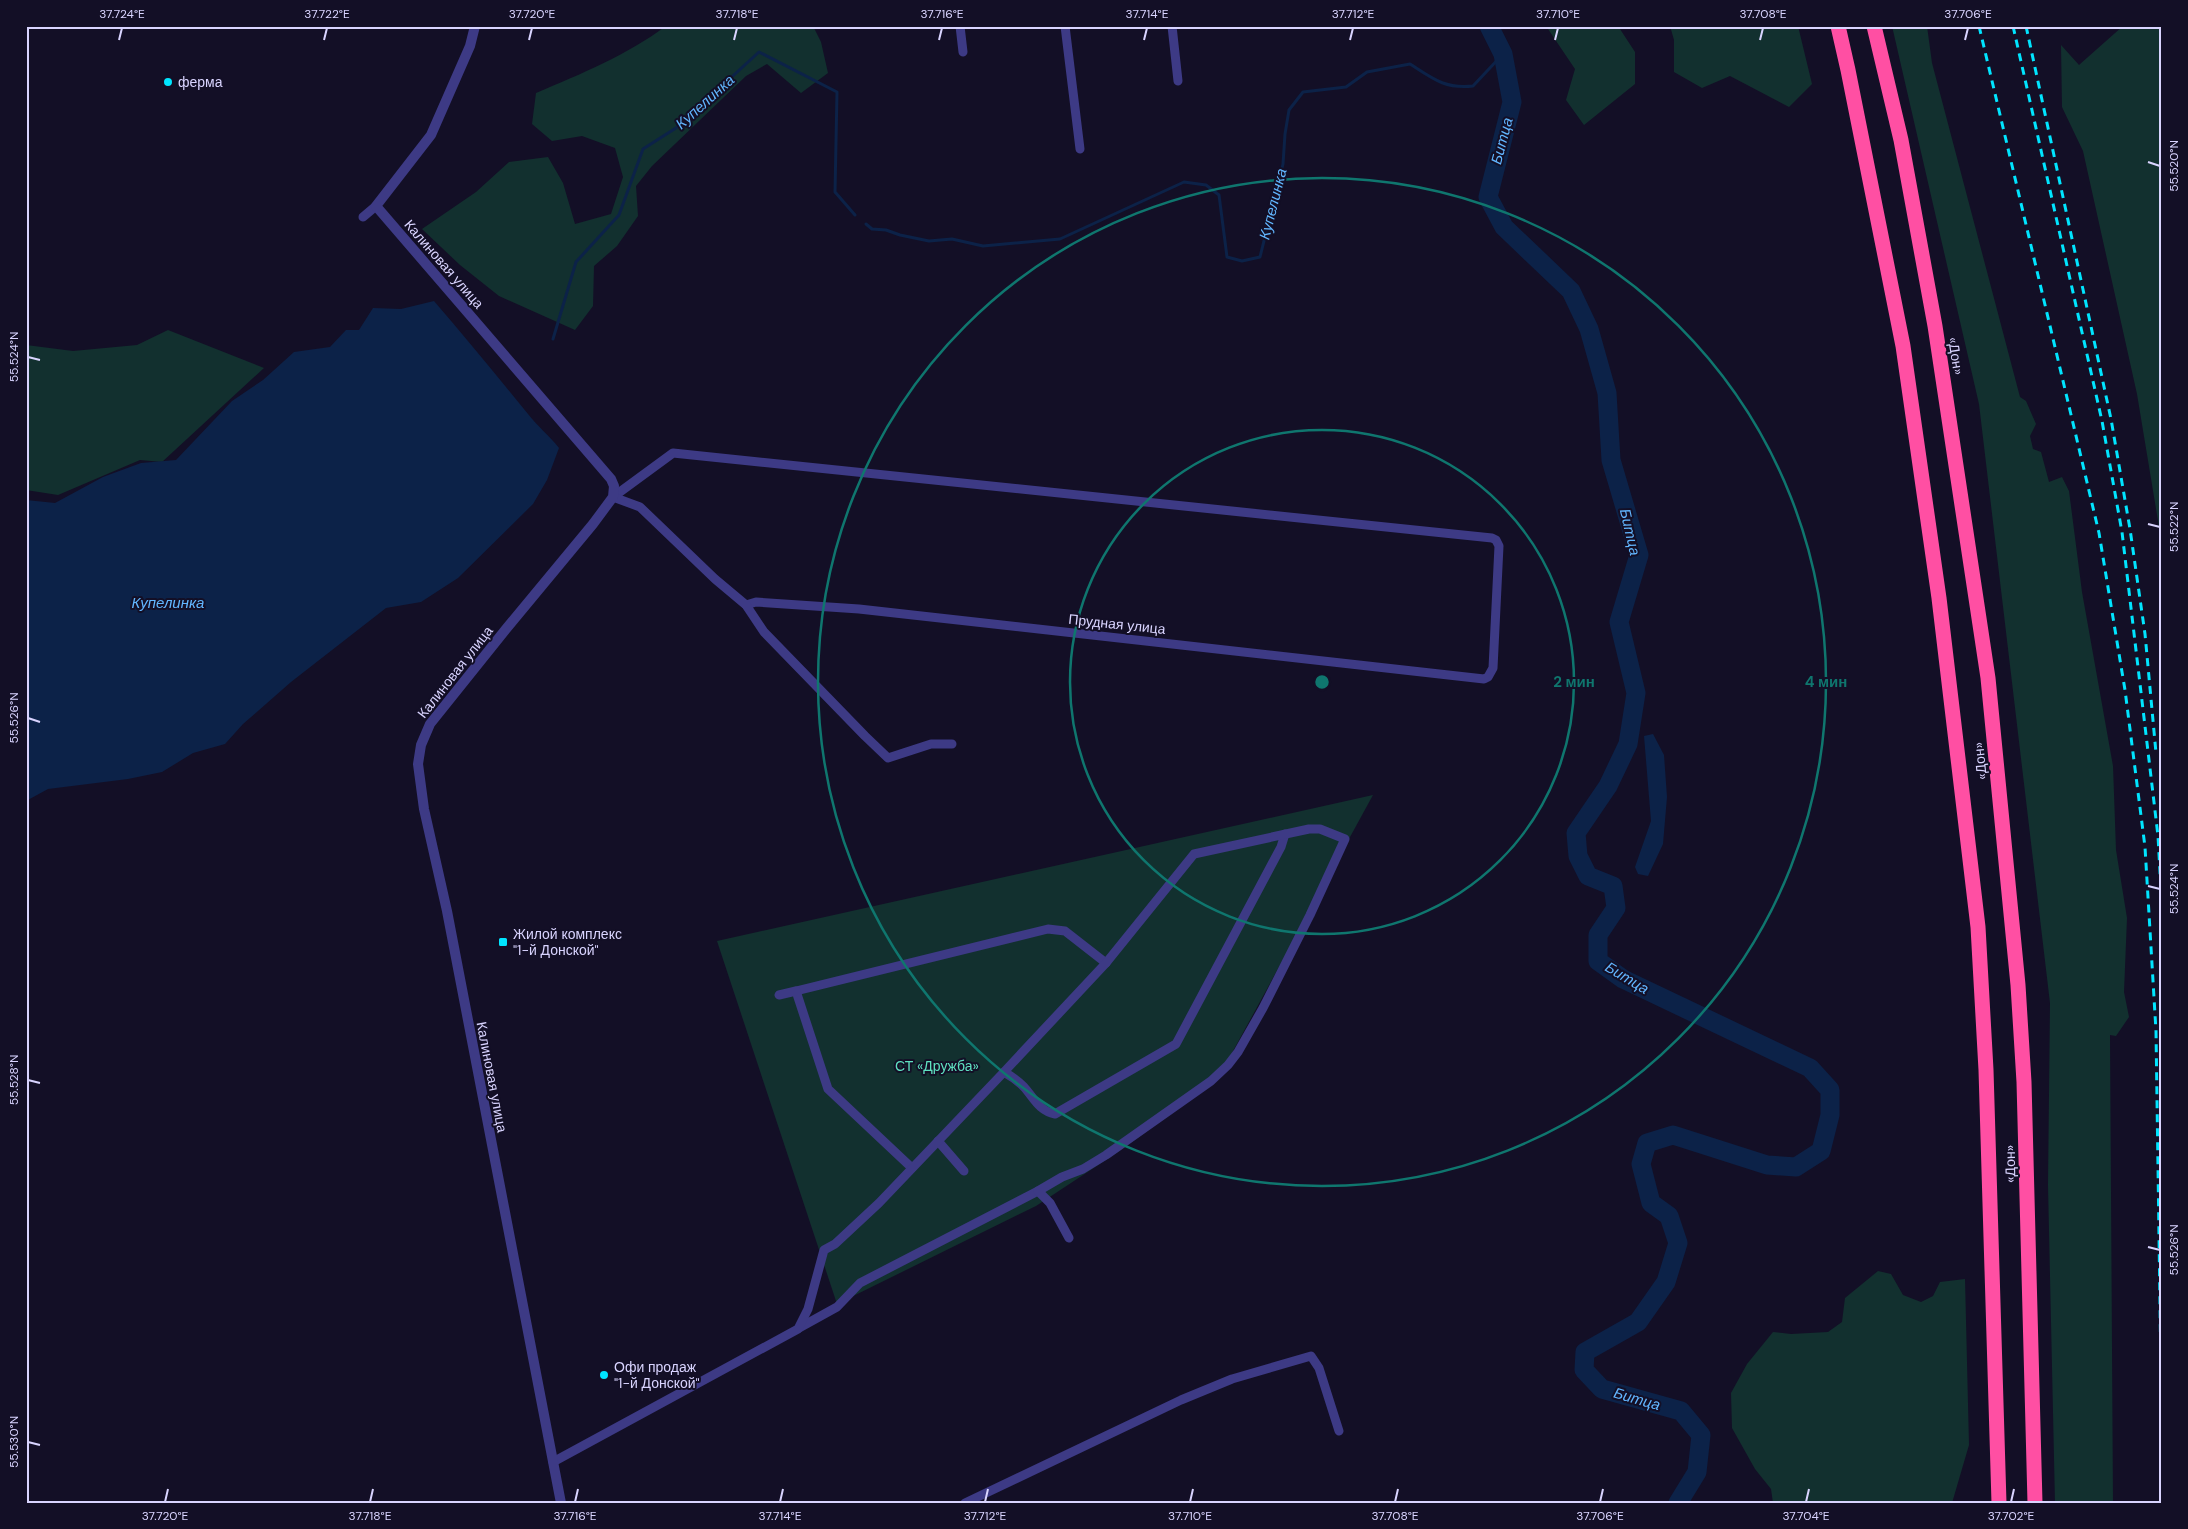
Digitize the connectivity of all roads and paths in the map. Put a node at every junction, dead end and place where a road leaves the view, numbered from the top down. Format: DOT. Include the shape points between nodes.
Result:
graph roads {
  1 [pos="475,26"];
  2 [pos="960,26"];
  3 [pos="1065,26"];
  4 [pos="1172,26"];
  5 [pos="1838,26"];
  6 [pos="1874,26"];
  7 [pos="963,52"];
  8 [pos="1178,81"];
  9 [pos="1080,148"];
  10 [pos="376,206"];
  11 [pos="363,217"];
  12 [pos="613,497"];
  13 [pos="746,605"];
  14 [pos="952,744"];
  15 [pos="1285,834"];
  16 [pos="1106,963"];
  17 [pos="796,991"];
  18 [pos="779,995"];
  19 [pos="1004,1072"];
  20 [pos="938,1141"];
  21 [pos="912,1168"];
  22 [pos="964,1171"];
  23 [pos="1038,1191"];
  24 [pos="1069,1238"];
  25 [pos="798,1329"];
  26 [pos="1339,1431"];
  27 [pos="553,1462"];
  28 [pos="561,1503"];
  29 [pos="965,1503"];
  30 [pos="1999,1503"];
  31 [pos="2035,1503"];
  1 -- 10 [label="street" via="470,46 431,135"];
  2 -- 7 [label="street"];
  3 -- 9 [label="street"];
  4 -- 8 [label="street"];
  5 -- 30 [label="highway, «Дон»" via="1903,346 1939,598 1978,927 1987,1080"];
  6 -- 31 [label="highway, «Дон»" via="1901,140 1935,326 1988,678 2018,985 2024,1082"];
  10 -- 11 [label="street"];
  10 -- 12 [label="street, Калиновая улица" via="611,479"];
  12 -- 13 [label="street" via="640,507 715,580"];
  12 -- 13 [label="street, Прудная улица" via="673,453 1492,538 1499,546 1492,672 1484,679 860,609 756,602"];
  12 -- 27 [label="street, Калиновая улица" via="430,724 421,745 418,764 424,809 447,911"];
  13 -- 14 [label="street" via="764,632 888,758 931,744"];
  15 -- 16 [label="street" via="1194,854"];
  15 -- 19 [label="street" via="1176,1044 1055,1114 1036,1103"];
  15 -- 23 [label="street" via="1320,829 1345,839 1310,915 1238,1052 1211,1081 1134,1136 1083,1169"];
  16 -- 17 [label="street" via="1065,931 1048,929"];
  16 -- 19 [label="street"];
  17 -- 18 [label="street"];
  17 -- 21 [label="street" via="828,1089"];
  19 -- 20 [label="street"];
  20 -- 21 [label="street"];
  20 -- 22 [label="street"];
  21 -- 25 [label="street" via="835,1244 824,1250 808,1308"];
  23 -- 24 [label="street" via="1050,1203"];
  23 -- 25 [label="street" via="860,1283 837,1307"];
  25 -- 27 [label="street"];
  26 -- 29 [label="street" via="1319,1368 1311,1356 1232,1379 1181,1400"];
  27 -- 28 [label="street, Калиновая улица"];
}
